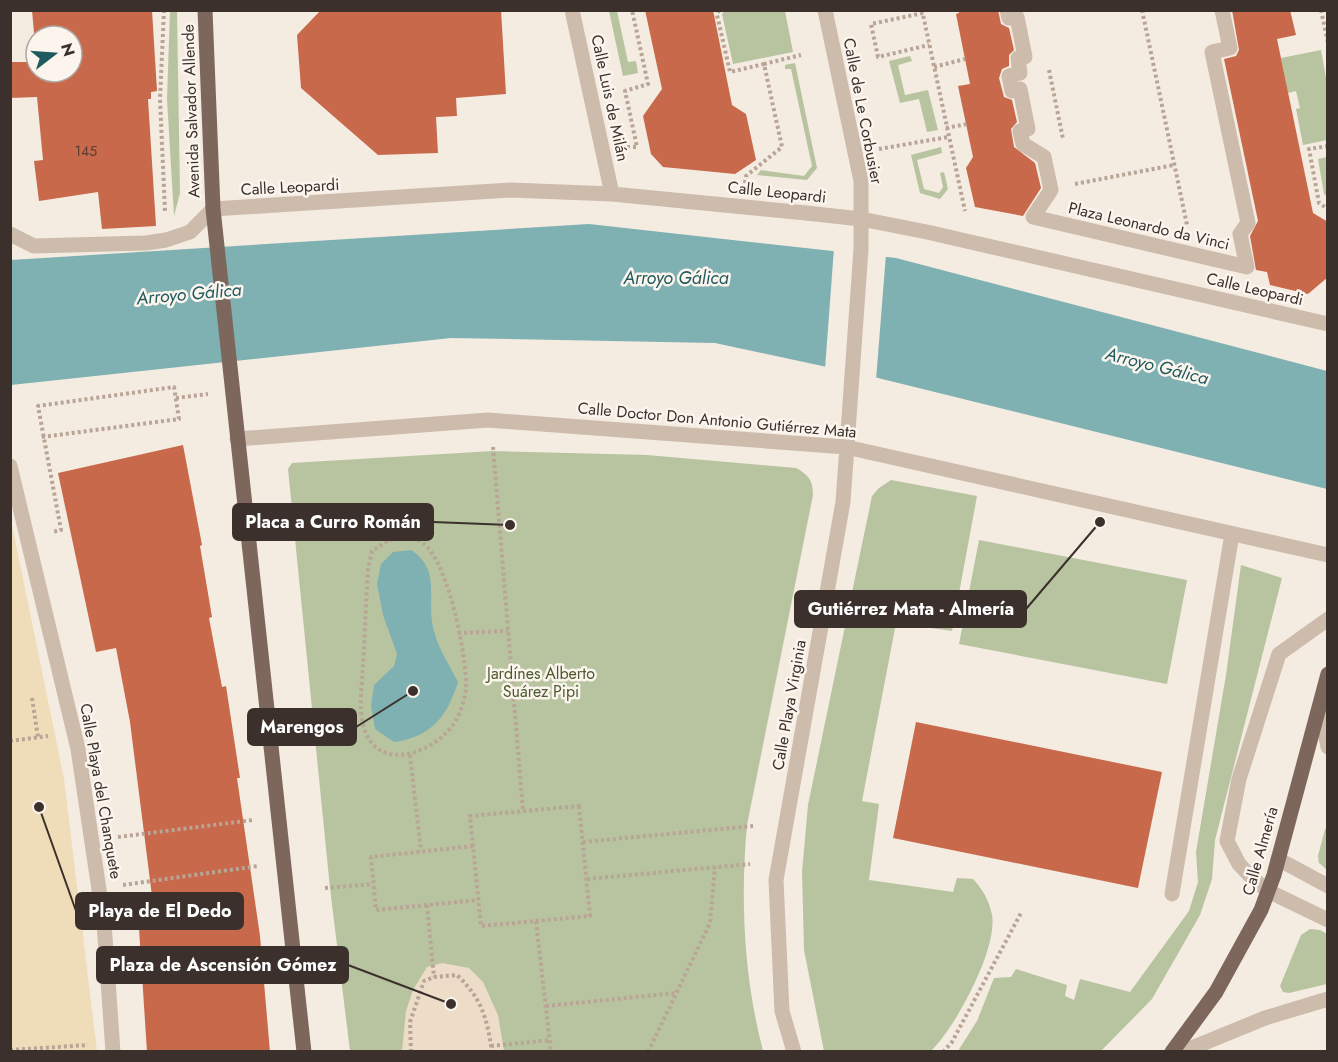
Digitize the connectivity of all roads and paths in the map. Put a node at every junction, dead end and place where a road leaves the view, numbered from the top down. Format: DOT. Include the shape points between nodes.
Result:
graph roads {
  1 [pos="164,10"];
  2 [pos="205,10"];
  3 [pos="572,10"];
  4 [pos="632,10"];
  5 [pos="719,10"];
  6 [pos="825,10"];
  7 [pos="1007,10"];
  8 [pos="1142,10"];
  9 [pos="1222,10"];
  10 [pos="1321,10"];
  11 [pos="922,11"];
  12 [pos="1328,43"];
  13 [pos="929,45"];
  14 [pos="801,55"];
  15 [pos="965,59"];
  16 [pos="764,64"];
  17 [pos="934,67"];
  18 [pos="967,124"];
  19 [pos="946,128"];
  20 [pos="948,137"];
  21 [pos="925,142"];
  22 [pos="1328,146"];
  23 [pos="602,149"];
  24 [pos="1174,165"];
  25 [pos="1072,184"];
  26 [pos="612,194"];
  27 [pos="741,207"];
  28 [pos="213,209"];
  29 [pos="1328,209"];
  30 [pos="165,211"];
  31 [pos="965,211"];
  32 [pos="861,219"];
  33 [pos="10,234"];
  34 [pos="1193,255"];
  35 [pos="1328,324"];
  36 [pos="193,396"];
  37 [pos="176,398"];
  38 [pos="42,437"];
  39 [pos="237,440"];
  40 [pos="494,447"];
  41 [pos="846,447"];
  42 [pos="10,466"];
  43 [pos="1232,534"];
  44 [pos="26,535"];
  45 [pos="1328,555"];
  46 [pos="1328,619"];
  47 [pos="508,631"];
  48 [pos="458,633"];
  49 [pos="1328,674"];
  50 [pos="32,698"];
  51 [pos="1320,708"];
  52 [pos="75,731"];
  53 [pos="38,737"];
  54 [pos="10,741"];
  55 [pos="1328,747"];
  56 [pos="410,754"];
  57 [pos="523,811"];
  58 [pos="254,820"];
  59 [pos="753,826"];
  60 [pos="92,840"];
  61 [pos="583,842"];
  62 [pos="473,846"];
  63 [pos="421,851"];
  64 [pos="1278,860"];
  65 [pos="750,864"];
  66 [pos="259,866"];
  67 [pos="715,867"];
  68 [pos="587,879"];
  69 [pos="373,884"];
  70 [pos="1328,886"];
  71 [pos="325,888"];
  72 [pos="99,889"];
  73 [pos="1268,891"];
  74 [pos="1172,894"];
  75 [pos="478,900"];
  76 [pos="427,905"];
  77 [pos="1021,913"];
  78 [pos="1328,920"];
  79 [pos="536,921"];
  80 [pos="434,977"];
  81 [pos="676,993"];
  82 [pos="1328,999"];
  83 [pos="546,1005"];
  84 [pos="550,1040"];
  85 [pos="112,1047"];
  86 [pos="492,1049"];
  87 [pos="10,1050"];
  88 [pos="304,1052"];
  89 [pos="411,1052"];
  90 [pos="551,1052"];
  91 [pos="648,1052"];
  92 [pos="794,1052"];
  93 [pos="943,1052"];
  94 [pos="1172,1052"];
  95 [pos="1182,1052"];
  1 -- 30 [label="path" via="160,99"];
  2 -- 28 [label="main road, Avenida Salvador Allende"];
  3 -- 23 [label="street, Calle Luis de Milán"];
  4 -- 23 [label="path" via="648,84 625,91 637,147"];
  5 -- 16 [label="path" via="730,72"];
  6 -- 32 [label="street, Calle de Le Corbusier" via="861,181"];
  7 -- 34 [label="street, Plaza Leonardo da Vinci" via="1009,18 1017,17 1025,57 1017,58 1020,74 1009,76 1012,91 1020,89 1028,129 1020,131 1023,144 1044,157 1051,190 1033,217"];
  8 -- 24 [label="path"];
  9 -- 34 [label="street, Plaza Leonardo da Vinci" via="1230,48 1212,52 1248,223 1240,234 1247,267"];
  10 -- 12 [label="path"];
  11 -- 13 [label="path"];
  11 -- 13 [label="path" via="871,24 872,40 878,57"];
  13 -- 17 [label="path"];
  14 -- 16 [label="path"];
  15 -- 17 [label="path"];
  16 -- 27 [label="path" via="782,147 746,176"];
  17 -- 19 [label="path"];
  18 -- 19 [label="path"];
  19 -- 20 [label="path"];
  20 -- 21 [label="path"];
  20 -- 31 [label="path"];
  22 -- 29 [label="path" via="1309,149 1319,202"];
  23 -- 26 [label="street, Calle Luis de Milán"];
  24 -- 25 [label="path"];
  24 -- 34 [label="path"];
  26 -- 27 [label="street, Calle Leopardi"];
  26 -- 28 [label="street, Calle Leopardi" via="511,190"];
  27 -- 32 [label="street, Calle Leopardi"];
  28 -- 33 [label="street" via="189,232 146,243 34,246"];
  28 -- 39 [label="main road, Avenida Salvador Allende"];
  32 -- 35 [label="street, Calle Leopardi"];
  32 -- 41 [label="street, Calle Playa Virginia"];
  36 -- 37 [label="path"];
  37 -- 38 [label="path" via="178,419"];
  37 -- 38 [label="path" via="174,387 38,406"];
  38 -- 44 [label="path" via="61,530"];
  39 -- 41 [label="street, Calle Doctor Don Antonio Gutiérrez Mata" via="488,420"];
  39 -- 88 [label="main road, Avenida Salvador Allende"];
  40 -- 47 [label="path"];
  41 -- 43 [label="street, Calle Doctor Don Antonio Gutiérrez Mata"];
  41 -- 92 [label="street, Calle Playa Virginia" via="843,502 776,880 782,1011"];
  42 -- 44 [label="street, Calle Playa del Chanquete"];
  43 -- 45 [label="street, Calle Doctor Don Antonio Gutiérrez Mata"];
  43 -- 74 [label="street"];
  44 -- 52 [label="street, Calle Playa del Chanquete"];
  46 -- 73 [label="street" via="1279,654 1239,779 1227,841 1239,864"];
  47 -- 48 [label="path"];
  47 -- 57 [label="path"];
  48 -- 56 [label="path" via="466,690 457,719 438,743"];
  48 -- 56 [label="path" via="440,563 423,543 406,537 389,540 372,551 361,700 364,729 376,747 395,756"];
  49 -- 51 [label="main road, Calle Almería"];
  50 -- 53 [label="path"];
  51 -- 55 [label="street"];
  51 -- 64 [label="main road, Calle Almería"];
  52 -- 53 [label="path"];
  52 -- 60 [label="street, Calle Playa del Chanquete"];
  53 -- 54 [label="path"];
  56 -- 63 [label="path"];
  57 -- 61 [label="path" via="579,806"];
  57 -- 62 [label="path" via="470,816"];
  58 -- 60 [label="path"];
  59 -- 61 [label="path"];
  60 -- 72 [label="street, Calle Playa del Chanquete"];
  61 -- 68 [label="path"];
  62 -- 63 [label="path"];
  62 -- 75 [label="path"];
  63 -- 69 [label="path" via="371,857"];
  64 -- 70 [label="street"];
  64 -- 73 [label="main road, Calle Almería"];
  65 -- 67 [label="path"];
  66 -- 72 [label="path"];
  67 -- 68 [label="path"];
  67 -- 81 [label="path" via="710,923"];
  68 -- 79 [label="path" via="590,916"];
  69 -- 71 [label="path"];
  69 -- 76 [label="path" via="376,910"];
  72 -- 85 [label="street, Calle Playa del Chanquete"];
  73 -- 78 [label="street"];
  73 -- 94 [label="main road, Calle Almería" via="1216,992"];
  75 -- 76 [label="path"];
  75 -- 79 [label="path" via="481,926"];
  76 -- 80 [label="path"];
  77 -- 93 [label="path"];
  79 -- 83 [label="path"];
  80 -- 86 [label="path" via="457,975 473,990 486,1014"];
  80 -- 89 [label="path" via="424,981 410,1022"];
  81 -- 83 [label="path"];
  81 -- 91 [label="path"];
  82 -- 95 [label="street" via="1265,1018"];
  83 -- 84 [label="path"];
  84 -- 86 [label="path"];
  84 -- 90 [label="path"];
  85 -- 87 [label="path"];
}
